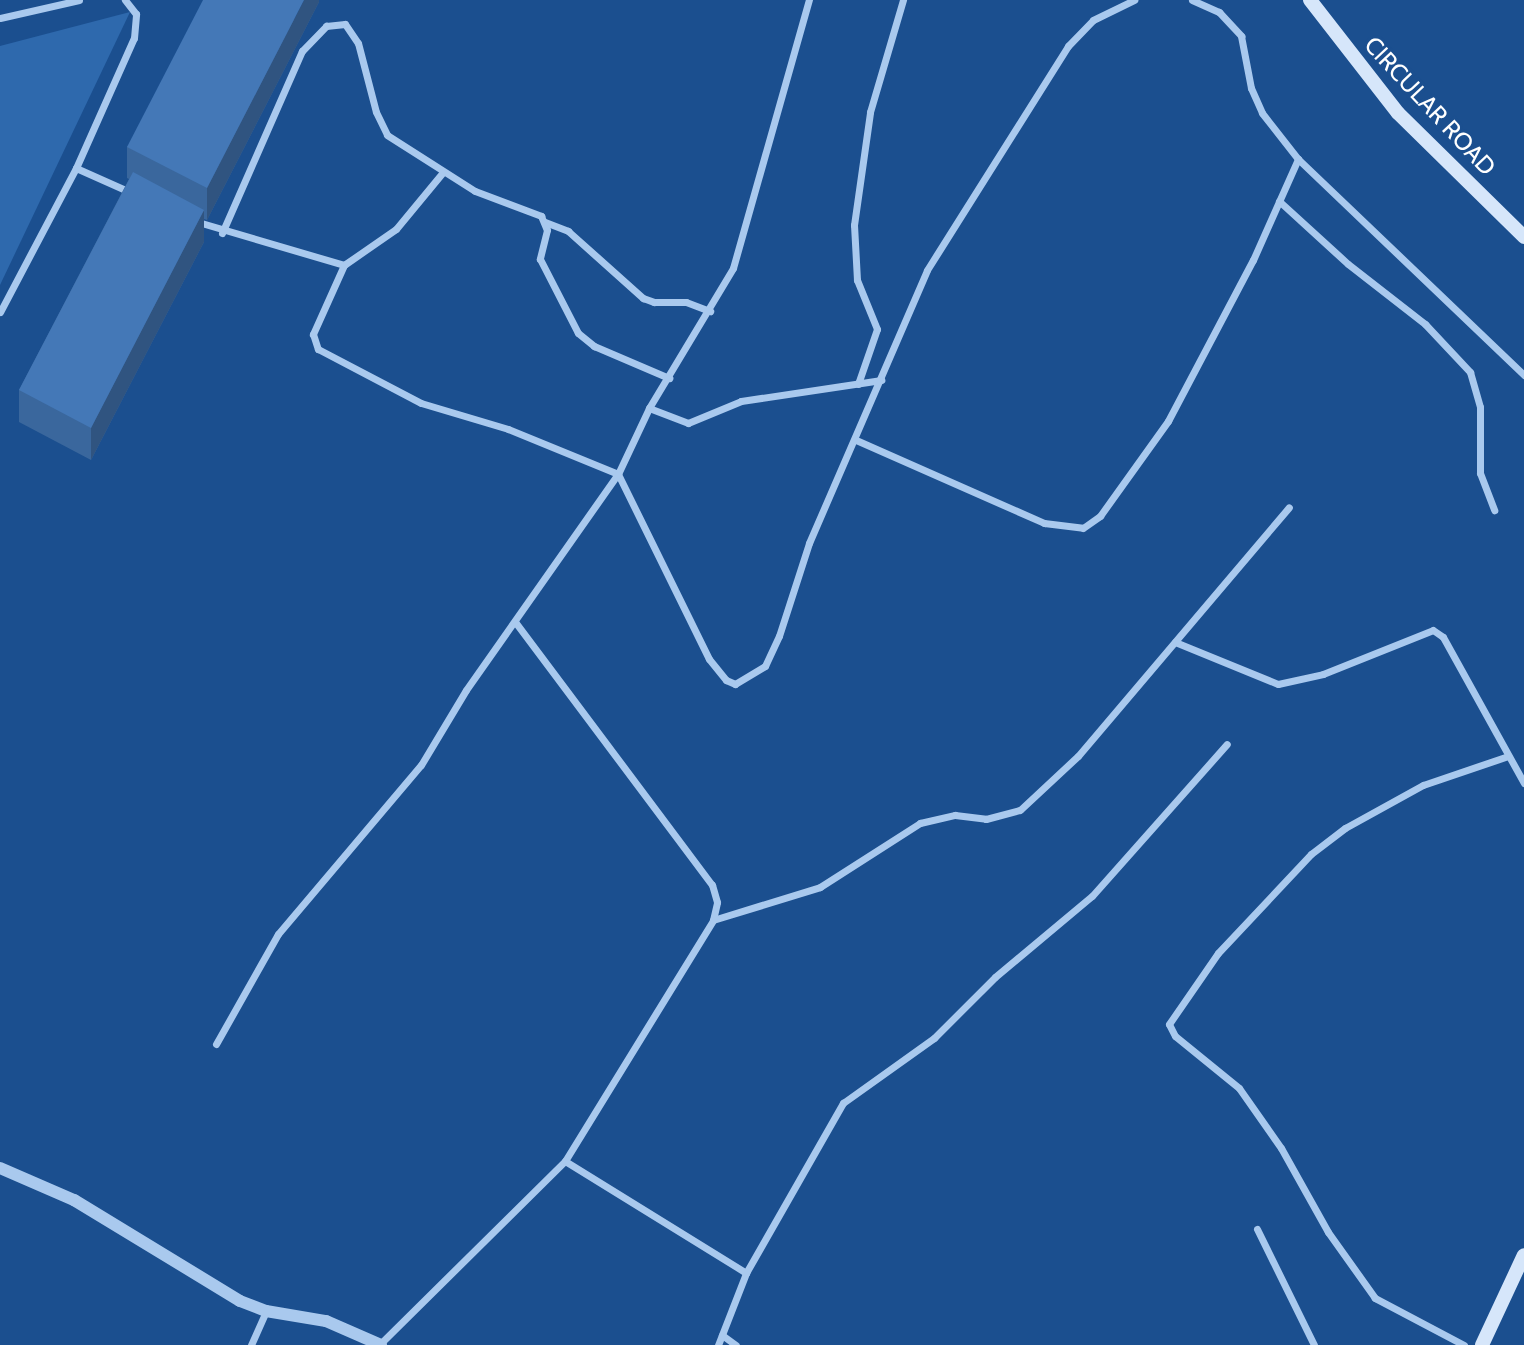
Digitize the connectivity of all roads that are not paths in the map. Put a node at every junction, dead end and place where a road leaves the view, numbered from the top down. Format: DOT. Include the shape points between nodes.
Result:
graph roads {
  1 [pos="79,0"];
  2 [pos="125,0"];
  3 [pos="808,0"];
  4 [pos="903,0"];
  5 [pos="1134,0"];
  6 [pos="1192,0"];
  7 [pos="1310,0"];
  8 [pos="0,18"];
  9 [pos="1298,159"];
  10 [pos="76,168"];
  11 [pos="443,172"];
  12 [pos="137,195"];
  13 [pos="1279,201"];
  14 [pos="185,216"];
  15 [pos="545,222"];
  16 [pos="222,233"];
  17 [pos="1524,237"];
  18 [pos="344,265"];
  19 [pos="710,311"];
  20 [pos="0,312"];
  21 [pos="1524,375"];
  22 [pos="669,378"];
  23 [pos="881,380"];
  24 [pos="858,384"];
  25 [pos="649,408"];
  26 [pos="856,440"];
  27 [pos="618,474"];
  28 [pos="1289,507"];
  29 [pos="1493,510"];
  30 [pos="515,622"];
  31 [pos="1175,642"];
  32 [pos="1227,744"];
  33 [pos="1508,756"];
  34 [pos="1524,783"];
  35 [pos="713,920"];
  36 [pos="216,1044"];
  37 [pos="565,1161"];
  38 [pos="0,1168"];
  39 [pos="1257,1229"];
  40 [pos="1524,1255"];
  41 [pos="746,1273"];
  42 [pos="266,1311"];
  43 [pos="722,1335"];
  44 [pos="251,1345"];
  45 [pos="380,1345"];
  46 [pos="718,1345"];
  47 [pos="736,1345"];
  48 [pos="1314,1345"];
  49 [pos="1464,1345"];
  50 [pos="1482,1345"];
  1 -- 8 [label="street"];
  2 -- 10 [label="street" via="136,14 134,38"];
  3 -- 19 [label="street" via="737,256"];
  4 -- 24 [label="street" via="879,73 861,166 855,263 877,329"];
  5 -- 23 [label="street" via="1093,20 1038,88 927,270"];
  6 -- 9 [label="street" via="1219,12 1241,36 1251,88 1262,113"];
  7 -- 17 [label="main road, CIRCULAR ROAD" via="1398,113"];
  9 -- 13 [label="street"];
  9 -- 21 [label="street"];
  10 -- 12 [label="street"];
  10 -- 20 [label="street"];
  11 -- 15 [label="street" via="475,191 534,212"];
  11 -- 16 [label="street" via="387,135 354,34 345,24 326,26 309,41 290,72"];
  11 -- 18 [label="street" via="396,229"];
  13 -- 26 [label="street" via="1254,260 1168,421 1100,516 1083,528 1044,523"];
  13 -- 29 [label="street" via="1348,264 1425,324 1470,372 1480,407 1480,473"];
  14 -- 16 [label="street"];
  15 -- 19 [label="street" via="568,231 643,298 654,303 685,302"];
  15 -- 22 [label="street" via="540,259 578,333 594,346"];
  16 -- 18 [label="street"];
  18 -- 27 [label="street" via="313,334 318,349 421,403 508,429"];
  19 -- 22 [label="street"];
  22 -- 25 [label="street"];
  23 -- 24 [label="street"];
  23 -- 26 [label="street"];
  24 -- 25 [label="street" via="741,401 688,423"];
  25 -- 27 [label="street"];
  26 -- 27 [label="street" via="809,543 765,666 735,684 709,659"];
  27 -- 30 [label="street"];
  28 -- 31 [label="street"];
  30 -- 35 [label="street" via="712,884 717,902"];
  30 -- 36 [label="street" via="421,765 278,933"];
  31 -- 33 [label="street" via="1278,684 1322,674 1433,630 1443,637"];
  31 -- 35 [label="street" via="1078,756 1020,810 986,819 955,815 920,823 820,887"];
  32 -- 41 [label="street" via="1083,904 1004,970 934,1038 843,1102"];
  33 -- 34 [label="street"];
  33 -- 49 [label="street" via="1461,768 1423,785 1345,828 1311,853 1225,944 1169,1024 1175,1035 1239,1088 1281,1147 1328,1232 1375,1298"];
  35 -- 37 [label="street"];
  37 -- 41 [label="street"];
  37 -- 45 [label="street"];
  38 -- 42 [label="street" via="74,1200 217,1288"];
  39 -- 48 [label="street"];
  40 -- 50 [label="main road"];
  41 -- 43 [label="street"];
  42 -- 44 [label="street"];
  42 -- 45 [label="street" via="326,1321"];
  43 -- 46 [label="street"];
  43 -- 47 [label="street"];
}
